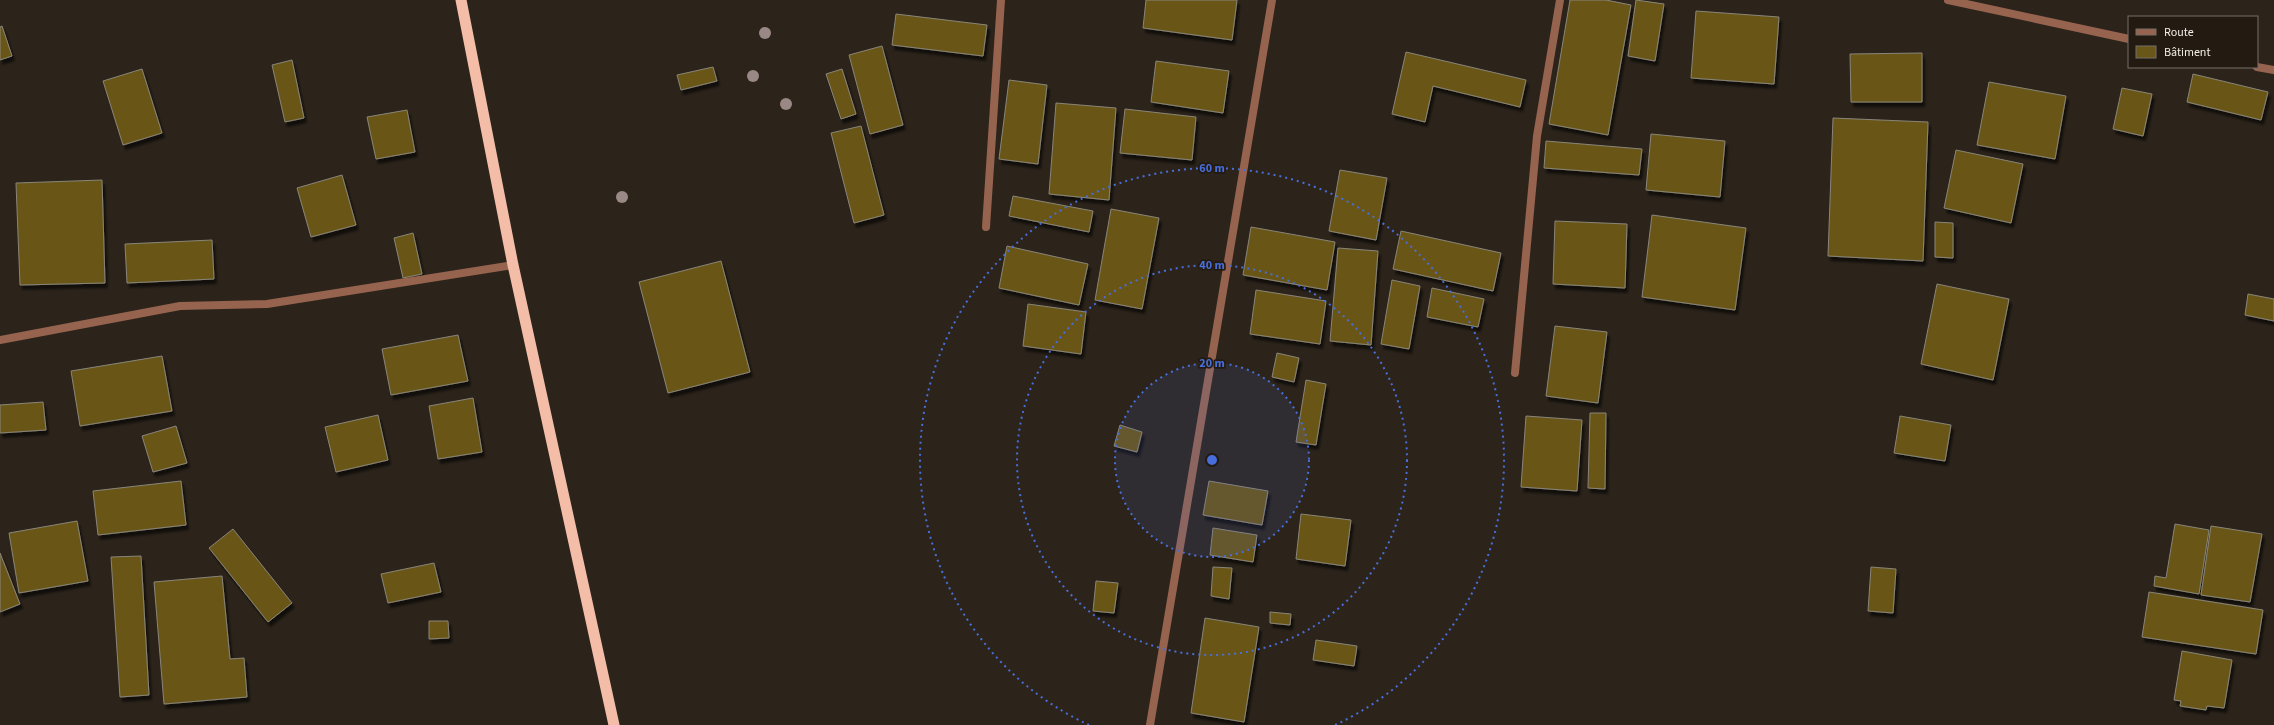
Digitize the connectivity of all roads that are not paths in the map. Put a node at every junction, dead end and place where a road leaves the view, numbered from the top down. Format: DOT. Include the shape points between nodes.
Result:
graph roads {
  1 [pos="461,0"];
  2 [pos="1001,0"];
  3 [pos="1272,0"];
  4 [pos="1560,0"];
  5 [pos="1948,0"];
  6 [pos="2128,39"];
  7 [pos="2258,67"];
  8 [pos="2274,70"];
  9 [pos="986,227"];
  10 [pos="513,265"];
  11 [pos="0,340"];
  12 [pos="1515,373"];
  13 [pos="614,725"];
  14 [pos="1150,725"];
  1 -- 10 [label="highway"];
  2 -- 9 [label="street"];
  3 -- 14 [label="street"];
  4 -- 12 [label="street" via="1537,136"];
  5 -- 6 [label="street"];
  7 -- 8 [label="street"];
  10 -- 11 [label="street" via="267,304 180,306"];
  10 -- 13 [label="highway"];
}
